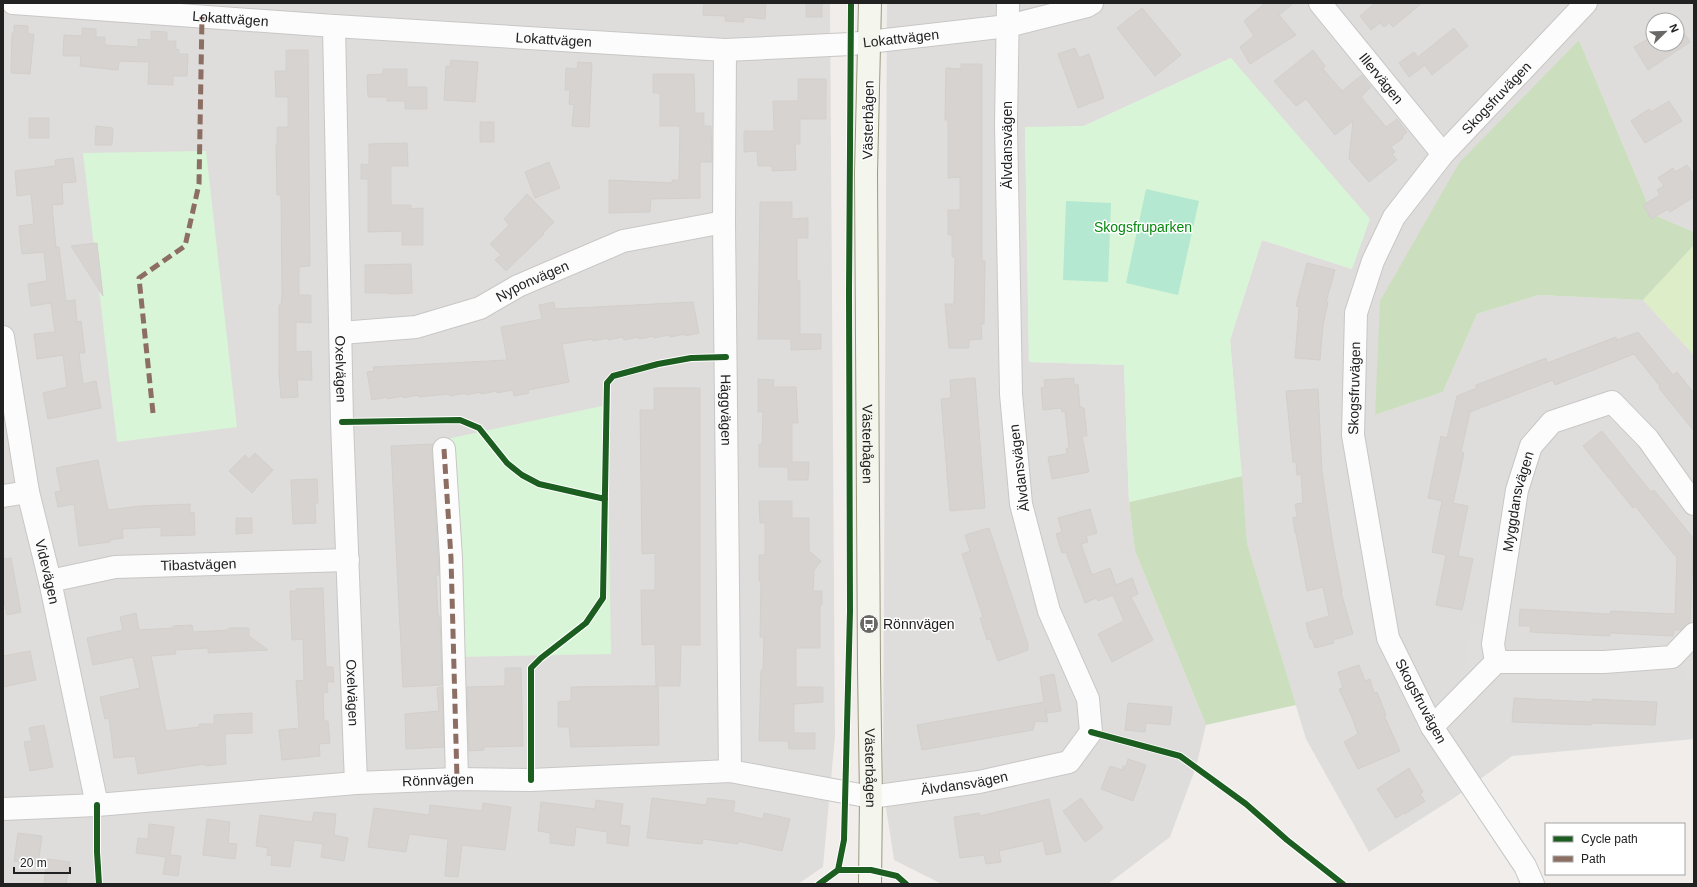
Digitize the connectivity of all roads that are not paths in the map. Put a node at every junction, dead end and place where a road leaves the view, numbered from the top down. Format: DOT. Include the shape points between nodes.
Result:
graph roads {
  1 [pos="13,3"];
  2 [pos="870,3"];
  3 [pos="1008,3"];
  4 [pos="1092,3"];
  5 [pos="1320,3"];
  6 [pos="1580,5"];
  7 [pos="334,26"];
  8 [pos="1008,26"];
  9 [pos="870,43"];
  10 [pos="726,50"];
  11 [pos="1443,154"];
  12 [pos="724,222"];
  13 [pos="341,334"];
  14 [pos="3,337"];
  15 [pos="444,448"];
  16 [pos="28,492"];
  17 [pos="3,496"];
  18 [pos="1694,504"];
  19 [pos="348,560"];
  20 [pos="50,580"];
  21 [pos="1694,634"];
  22 [pos="1496,662"];
  23 [pos="1432,727"];
  24 [pos="730,771"];
  25 [pos="457,779"];
  26 [pos="356,783"];
  27 [pos="871,798"];
  28 [pos="97,805"];
  29 [pos="3,809"];
  30 [pos="870,884"];
  31 [pos="1533,884"];
  1 -- 7 [label="street, Lokattvägen"];
  2 -- 9 [label="street, Västerbågen"];
  3 -- 8 [label="street, Älvdansvägen"];
  4 -- 8 [label="street, Lokattvägen"];
  5 -- 11 [label="street, Illervägen"];
  6 -- 11 [label="street, Skogsfruvägen"];
  7 -- 10 [label="street, Lokattvägen"];
  7 -- 13 [label="street, Oxelvägen"];
  8 -- 9 [label="street, Lokattvägen"];
  8 -- 27 [label="street, Älvdansvägen" via="1006,124 1011,394 1021,504 1049,611 1088,699 1091,732 1069,762 979,782"];
  9 -- 10 [label="street, Lokattvägen"];
  9 -- 27 [label="street, Västerbågen" via="866,181"];
  10 -- 12 [label="street, Häggvägen"];
  11 -- 23 [label="street, Skogsfruvägen" via="1394,217 1373,262 1356,313 1353,435 1388,638"];
  12 -- 13 [label="street, Nyponvägen" via="623,241 518,286 480,308 416,327"];
  12 -- 24 [label="street, Häggvägen"];
  13 -- 19 [label="street, Oxelvägen"];
  14 -- 16 [label="street, Videvägen"];
  15 -- 25 [label="street" via="451,558"];
  16 -- 17 [label="street"];
  16 -- 20 [label="street, Videvägen"];
  18 -- 22 [label="street, Myggdansvägen" via="1648,439 1612,402 1552,422 1531,446 1517,490 1493,644"];
  19 -- 20 [label="street, Tibastvägen" via="116,567"];
  19 -- 26 [label="street, Oxelvägen"];
  20 -- 28 [label="street, Videvägen"];
  21 -- 22 [label="street" via="1672,657 1604,662"];
  22 -- 23 [label="street"];
  23 -- 31 [label="street, Skogsfruvägen" via="1525,866"];
  24 -- 25 [label="street, Rönnvägen" via="531,780"];
  24 -- 27 [label="street, Rönnvägen"];
  25 -- 26 [label="street, Rönnvägen"];
  26 -- 28 [label="street, Rönnvägen"];
  27 -- 30 [label="street, Västerbågen"];
  28 -- 29 [label="street, Rönnvägen"];
}
